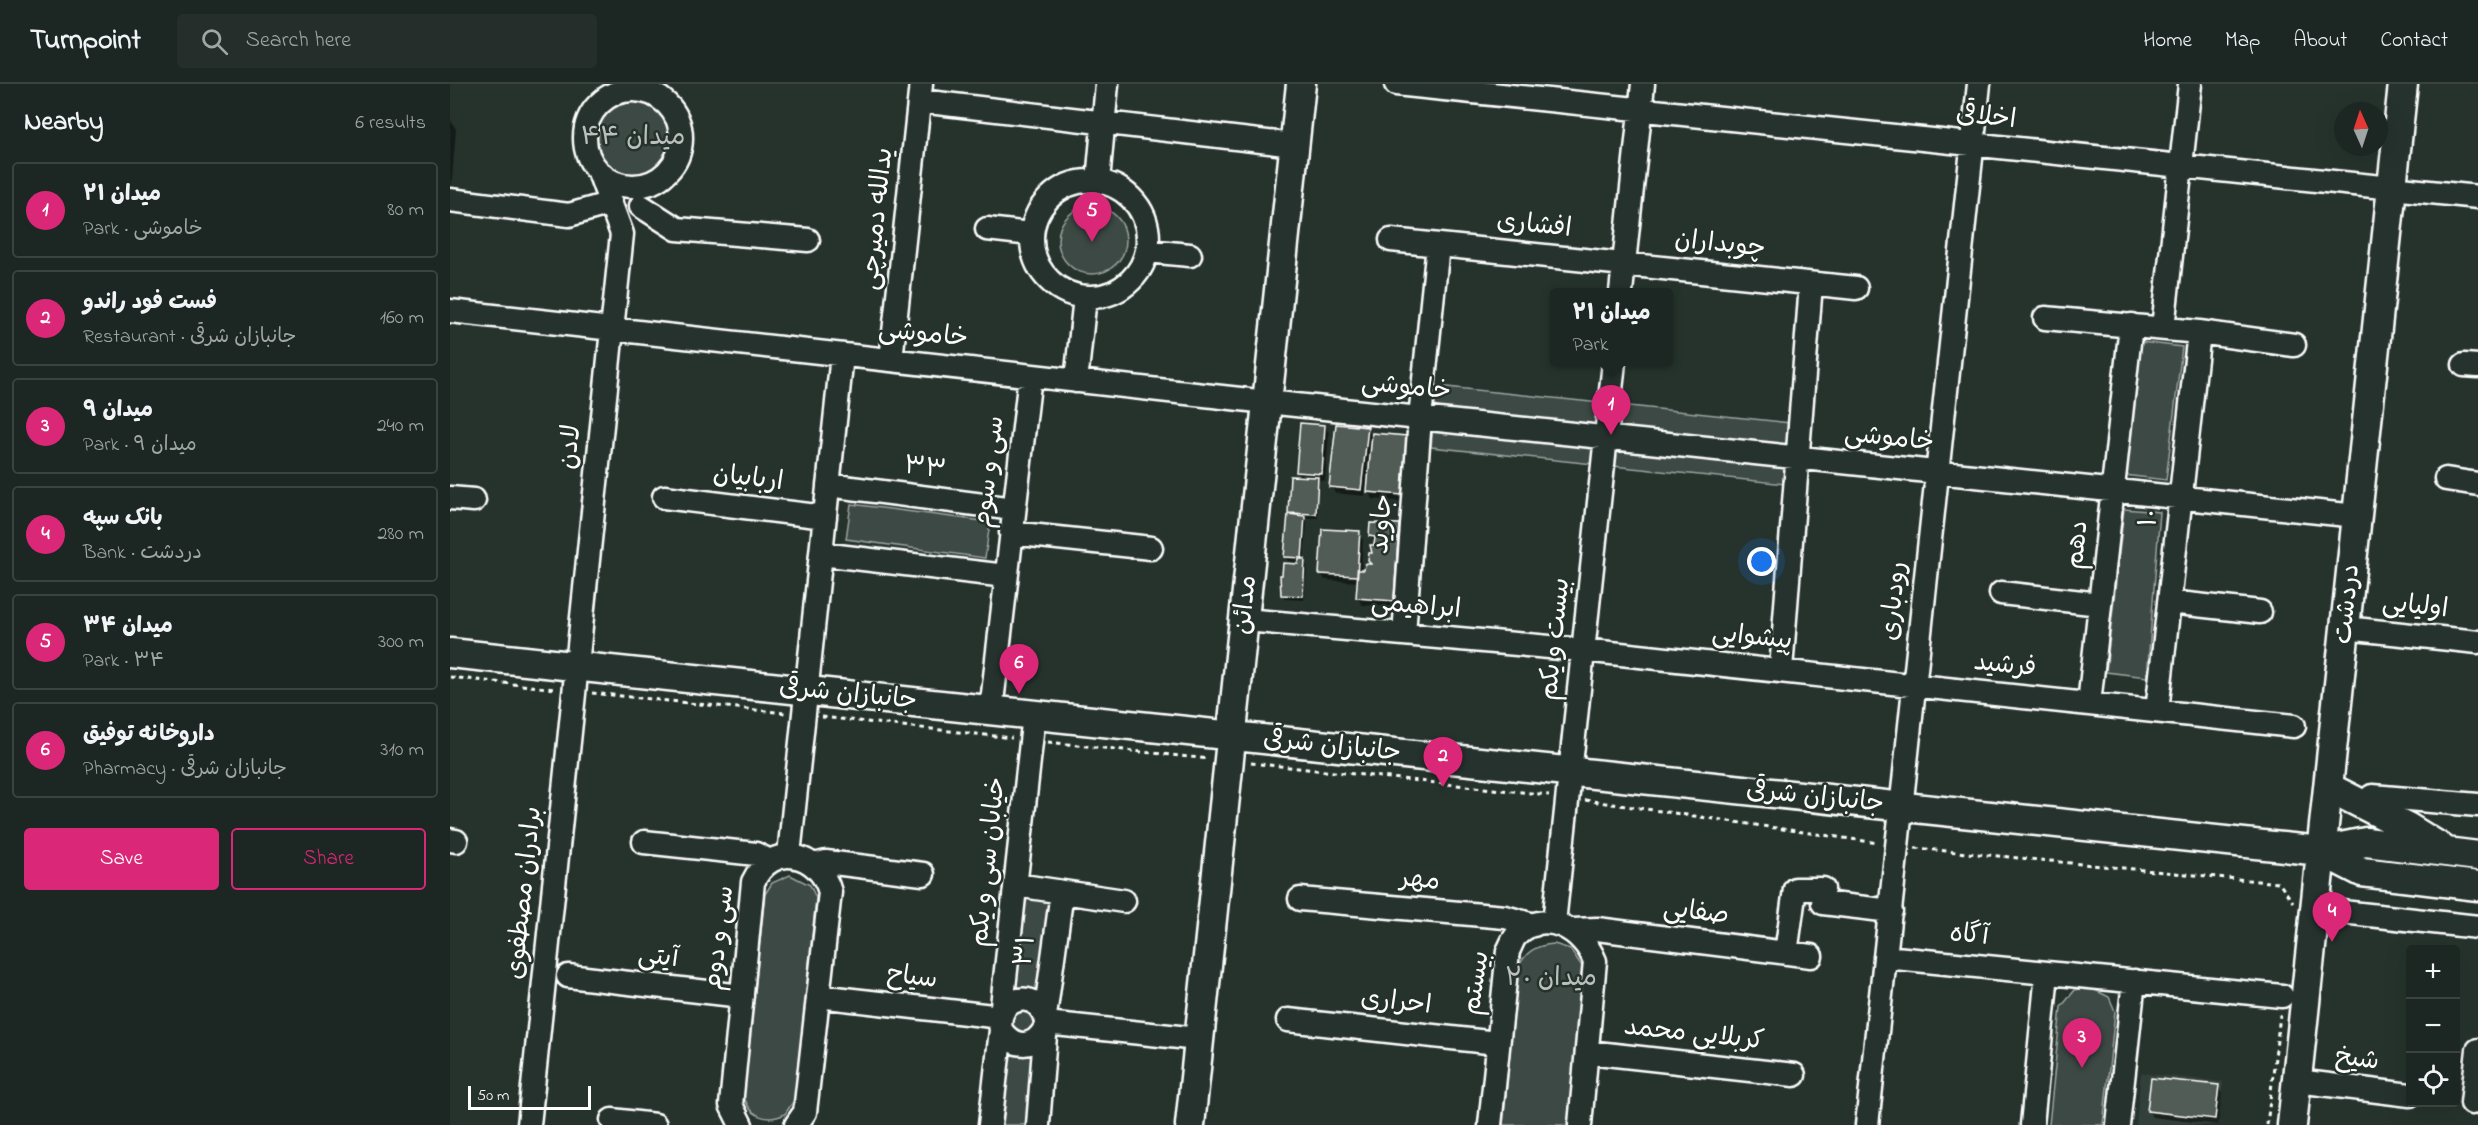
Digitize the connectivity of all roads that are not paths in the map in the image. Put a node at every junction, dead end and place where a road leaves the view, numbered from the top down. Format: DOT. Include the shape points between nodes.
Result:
graph roads {
  1 [pos="615,84"];
  2 [pos="660,84"];
  3 [pos="1107,84"];
  4 [pos="1301,84"];
  5 [pos="1396,84"];
  6 [pos="1643,84"];
  7 [pos="1979,84"];
  8 [pos="2190,84"];
  9 [pos="2403,84"];
  10 [pos="921,93"];
  11 [pos="597,105"];
  12 [pos="670,107"];
  13 [pos="1640,110"];
  14 [pos="1102,121"];
  15 [pos="1972,145"];
  16 [pos="1294,146"];
  17 [pos="2181,166"];
  18 [pos="599,172"];
  19 [pos="659,179"];
  20 [pos="1098,181"];
  21 [pos="2392,189"];
  22 [pos="2478,197"];
  23 [pos="450,200"];
  24 [pos="611,203"];
  25 [pos="641,206"];
  26 [pos="987,229"];
  27 [pos="622,234"];
  28 [pos="1031,234"];
  29 [pos="808,240"];
  30 [pos="1391,240"];
  31 [pos="1438,244"];
  32 [pos="1147,251"];
  33 [pos="1190,255"];
  34 [pos="1624,264"];
  35 [pos="1811,284"];
  36 [pos="1621,288"];
  37 [pos="1856,288"];
  38 [pos="1086,297"];
  39 [pos="450,311"];
  40 [pos="2045,318"];
  41 [pos="2131,325"];
  42 [pos="2163,328"];
  43 [pos="612,329"];
  44 [pos="2199,332"];
  45 [pos="2294,345"];
  46 [pos="842,355"];
  47 [pos="891,360"];
  48 [pos="1614,366"];
  49 [pos="1029,376"];
  50 [pos="1076,381"];
  51 [pos="1268,402"];
  52 [pos="1420,418"];
  53 [pos="1606,437"];
  54 [pos="1798,458"];
  55 [pos="1937,472"];
  56 [pos="2446,479"];
  57 [pos="2478,484"];
  58 [pos="828,485"];
  59 [pos="2113,490"];
  60 [pos="664,497"];
  61 [pos="2181,497"];
  62 [pos="450,498"];
  63 [pos="474,500"];
  64 [pos="1014,509"];
  65 [pos="2357,516"];
  66 [pos="825,517"];
  67 [pos="1011,533"];
  68 [pos="1151,548"];
  69 [pos="821,554"];
  70 [pos="1006,576"];
  71 [pos="2001,593"];
  72 [pos="2169,602"];
  73 [pos="2100,604"];
  74 [pos="2260,612"];
  75 [pos="1245,620"];
  76 [pos="2345,628"];
  77 [pos="1404,634"];
  78 [pos="2478,642"];
  79 [pos="1583,650"];
  80 [pos="450,653"];
  81 [pos="1780,670"];
  82 [pos="575,679"];
  83 [pos="1915,685"];
  84 [pos="805,703"];
  85 [pos="2089,704"];
  86 [pos="991,711"];
  87 [pos="2157,711"];
  88 [pos="2294,726"];
  89 [pos="1032,728"];
  90 [pos="1231,749"];
  91 [pos="1569,785"];
  92 [pos="2328,787"];
  93 [pos="2372,796"];
  94 [pos="2478,805"];
  95 [pos="1902,808"];
  96 [pos="644,843"];
  97 [pos="2321,851"];
  98 [pos="2448,853"];
  99 [pos="2478,855"];
  100 [pos="779,858"];
  101 [pos="814,865"];
  102 [pos="923,874"];
  103 [pos="1016,885"];
  104 [pos="2478,886"];
  105 [pos="1062,892"];
  106 [pos="1300,899"];
  107 [pos="1124,901"];
  108 [pos="2304,905"];
  109 [pos="1890,911"];
  110 [pos="1554,926"];
  111 [pos="2478,927"];
  112 [pos="1786,953"];
  113 [pos="1811,956"];
  114 [pos="1885,957"];
  115 [pos="2047,973"];
  116 [pos="568,976"];
  117 [pos="2134,981"];
  118 [pos="742,996"];
  119 [pos="818,996"];
  120 [pos="2282,996"];
  121 [pos="1288,1020"];
  122 [pos="1001,1021"];
  123 [pos="1045,1023"];
  124 [pos="1198,1039"];
  125 [pos="1497,1043"];
  126 [pos="2478,1050"];
  127 [pos="1588,1052"];
  128 [pos="1794,1075"];
  129 [pos="2297,1081"];
  130 [pos="2406,1095"];
  131 [pos="2468,1102"];
  132 [pos="612,1120"];
  133 [pos="529,1125"];
  134 [pos="655,1125"];
  135 [pos="741,1125"];
  136 [pos="796,1125"];
  137 [pos="990,1125"];
  138 [pos="1038,1125"];
  139 [pos="1190,1125"];
  140 [pos="1490,1125"];
  141 [pos="1580,1125"];
  142 [pos="1867,1125"];
  143 [pos="2032,1125"];
  144 [pos="2118,1125"];
  145 [pos="2292,1125"];
  1 -- 11 [label="street"];
  2 -- 12 [label="street"];
  3 -- 14 [label="street"];
  4 -- 16 [label="main road, مدائن"];
  5 -- 13 [label="street, اخلاقی"];
  6 -- 13 [label="street"];
  7 -- 15 [label="street, رودباری"];
  8 -- 17 [label="street"];
  9 -- 21 [label="main road, دردشت"];
  10 -- 14 [label="street"];
  10 -- 47 [label="street, یدالله دمیرچی"];
  11 -- 12 [label="street" via="614,94 634,90 648,92"];
  11 -- 18 [label="street" via="589,117 585,147"];
  12 -- 19 [label="street" via="681,137 679,154"];
  13 -- 15 [label="street, اخلاقی"];
  13 -- 34 [label="street"];
  14 -- 16 [label="street"];
  14 -- 20 [label="street"];
  15 -- 17 [label="street, اخلاقی"];
  15 -- 55 [label="street, رودباری"];
  16 -- 51 [label="main road, مدائن"];
  17 -- 21 [label="street, اخلاقی"];
  17 -- 42 [label="street"];
  18 -- 19 [label="street" via="612,182 628,186"];
  18 -- 24 [label="street"];
  19 -- 25 [label="street"];
  20 -- 28 [label="street" via="1079,181 1061,188 1036,215"];
  20 -- 32 [label="street" via="1116,187 1137,206 1148,232"];
  21 -- 22 [label="street, اخلاقی"];
  21 -- 65 [label="main road, دردشت"];
  23 -- 24 [label="street" via="569,215"];
  24 -- 27 [label="street"];
  25 -- 27 [label="street"];
  25 -- 29 [label="street" via="677,229"];
  26 -- 28 [label="street"];
  27 -- 43 [label="street, لادن"];
  28 -- 38 [label="street" via="1040,269 1052,283 1067,293"];
  30 -- 31 [label="street, افشاری"];
  31 -- 34 [label="street, افشاری"];
  31 -- 52 [label="street"];
  32 -- 33 [label="street"];
  32 -- 38 [label="street" via="1141,267 1118,290"];
  34 -- 35 [label="street, چوبداران"];
  34 -- 36 [label="street"];
  35 -- 37 [label="street, چوبداران"];
  35 -- 54 [label="street"];
  38 -- 50 [label="street"];
  39 -- 43 [label="street, خاموشی"];
  40 -- 41 [label="street"];
  41 -- 42 [label="street"];
  41 -- 59 [label="street, دهم"];
  42 -- 44 [label="street"];
  43 -- 46 [label="street, خاموشی"];
  43 -- 82 [label="street, لادن"];
  44 -- 45 [label="street"];
  44 -- 61 [label="street, ۱۰"];
  46 -- 47 [label="street, خاموشی"];
  46 -- 58 [label="street"];
  47 -- 49 [label="street, خاموشی"];
  48 -- 53 [label="street, بیست و یکم"];
  49 -- 50 [label="street, خاموشی"];
  49 -- 64 [label="street, سی و سوم"];
  50 -- 51 [label="street, خاموشی"];
  51 -- 52 [label="street, خاموشی"];
  51 -- 75 [label="main road, مدائن"];
  52 -- 53 [label="street, خاموشی"];
  52 -- 77 [label="street, جاوید"];
  53 -- 54 [label="street, خاموشی"];
  53 -- 79 [label="street, بیست و یکم"];
  54 -- 55 [label="street, خاموشی"];
  54 -- 81 [label="street"];
  55 -- 59 [label="street, خاموشی"];
  55 -- 83 [label="street, رودباری"];
  56 -- 57 [label="street"];
  58 -- 64 [label="street, ۳۳"];
  58 -- 66 [label="street"];
  59 -- 61 [label="street, خاموشی"];
  59 -- 73 [label="street, دهم"];
  60 -- 66 [label="street, اربابیان"];
  61 -- 65 [label="street, خاموشی"];
  61 -- 72 [label="street, ۱۰"];
  62 -- 63 [label="street"];
  64 -- 67 [label="street, سی و سوم"];
  65 -- 76 [label="main road, دردشت"];
  66 -- 69 [label="street"];
  67 -- 68 [label="street"];
  67 -- 70 [label="street, سی و سوم"];
  69 -- 70 [label="street"];
  69 -- 84 [label="street"];
  70 -- 86 [label="street, سی و سوم"];
  71 -- 73 [label="street"];
  72 -- 74 [label="street"];
  72 -- 87 [label="street, ۱۰"];
  73 -- 85 [label="street, دهم"];
  75 -- 77 [label="street, ابراهیمی"];
  75 -- 90 [label="main road, مدائن"];
  76 -- 78 [label="street, اولیایی"];
  76 -- 92 [label="main road, دردشت"];
  77 -- 79 [label="street, ابراهیمی"];
  79 -- 81 [label="street, پیشوایی"];
  79 -- 91 [label="street, بیست و یکم"];
  80 -- 82 [label="main road, جانبازان شرقی"];
  81 -- 83 [label="street, پیشوایی"];
  82 -- 84 [label="main road, جانبازان شرقی"];
  82 -- 133 [label="street, برادران مصطفوی"];
  83 -- 85 [label="street, فرشید"];
  83 -- 95 [label="street, رودباری"];
  84 -- 86 [label="main road, جانبازان شرقی"];
  84 -- 100 [label="street"];
  85 -- 87 [label="street"];
  86 -- 89 [label="main road, جانبازان شرقی"];
  87 -- 88 [label="street"];
  89 -- 90 [label="main road, جانبازان شرقی"];
  89 -- 103 [label="street, خیابان سی و یکم"];
  90 -- 91 [label="main road, جانبازان شرقی"];
  90 -- 124 [label="main road, مدائن"];
  91 -- 95 [label="main road, جانبازان شرقی"];
  91 -- 110 [label="street, بیست و یکم"];
  92 -- 97 [label="main road, دردشت"];
  92 -- 98 [label="main road" via="2407,827"];
  93 -- 94 [label="street"];
  95 -- 97 [label="main road, جانبازان شرقی"];
  95 -- 109 [label="street, رودباری"];
  96 -- 100 [label="street"];
  97 -- 98 [label="main road" via="2366,842"];
  97 -- 104 [label="main road" via="2362,872"];
  97 -- 108 [label="main road, دردشت"];
  98 -- 99 [label="main road"];
  100 -- 101 [label="street"];
  100 -- 118 [label="street, سی و دوم" via="759,869 753,882"];
  101 -- 102 [label="street" via="826,862"];
  101 -- 119 [label="street" via="830,892"];
  103 -- 105 [label="street"];
  103 -- 122 [label="street, خیابان سی و یکم"];
  105 -- 107 [label="street"];
  105 -- 123 [label="street, ۳۱"];
  106 -- 110 [label="street, مهر" via="1505,917"];
  108 -- 111 [label="street"];
  108 -- 129 [label="main road, دردشت"];
  109 -- 112 [label="street" via="1795,889"];
  109 -- 114 [label="street, رودباری"];
  110 -- 112 [label="street, صفایی"];
  110 -- 125 [label="street, بیستم" via="1517,935 1508,951"];
  110 -- 127 [label="street" via="1589,945 1595,961"];
  112 -- 113 [label="street, صفایی"];
  114 -- 115 [label="street, آگاه"];
  114 -- 142 [label="street, رودباری"];
  115 -- 117 [label="street, آگاه"];
  115 -- 143 [label="street"];
  116 -- 118 [label="street, آیتی"];
  117 -- 120 [label="street"];
  117 -- 144 [label="street"];
  118 -- 135 [label="street, سی و دوم" via="731,1106"];
  119 -- 122 [label="street, سیاح"];
  119 -- 136 [label="street" via="805,1112"];
  121 -- 125 [label="street, احراری"];
  122 -- 123 [label="street" via="1011,1042 1019,1044 1034,1042"];
  122 -- 123 [label="street" via="1010,1003 1023,999 1037,1004"];
  122 -- 137 [label="street, خیابان سی و یکم"];
  123 -- 124 [label="street"];
  123 -- 138 [label="street, ۳۱"];
  124 -- 139 [label="main road, مدائن"];
  125 -- 140 [label="street, بیستم"];
  126 -- 131 [label="street"];
  127 -- 128 [label="street, کربلایی محمد"];
  127 -- 141 [label="street"];
  129 -- 130 [label="street, شیخ"];
  129 -- 145 [label="main road, دردشت"];
  132 -- 134 [label="street"];
}
